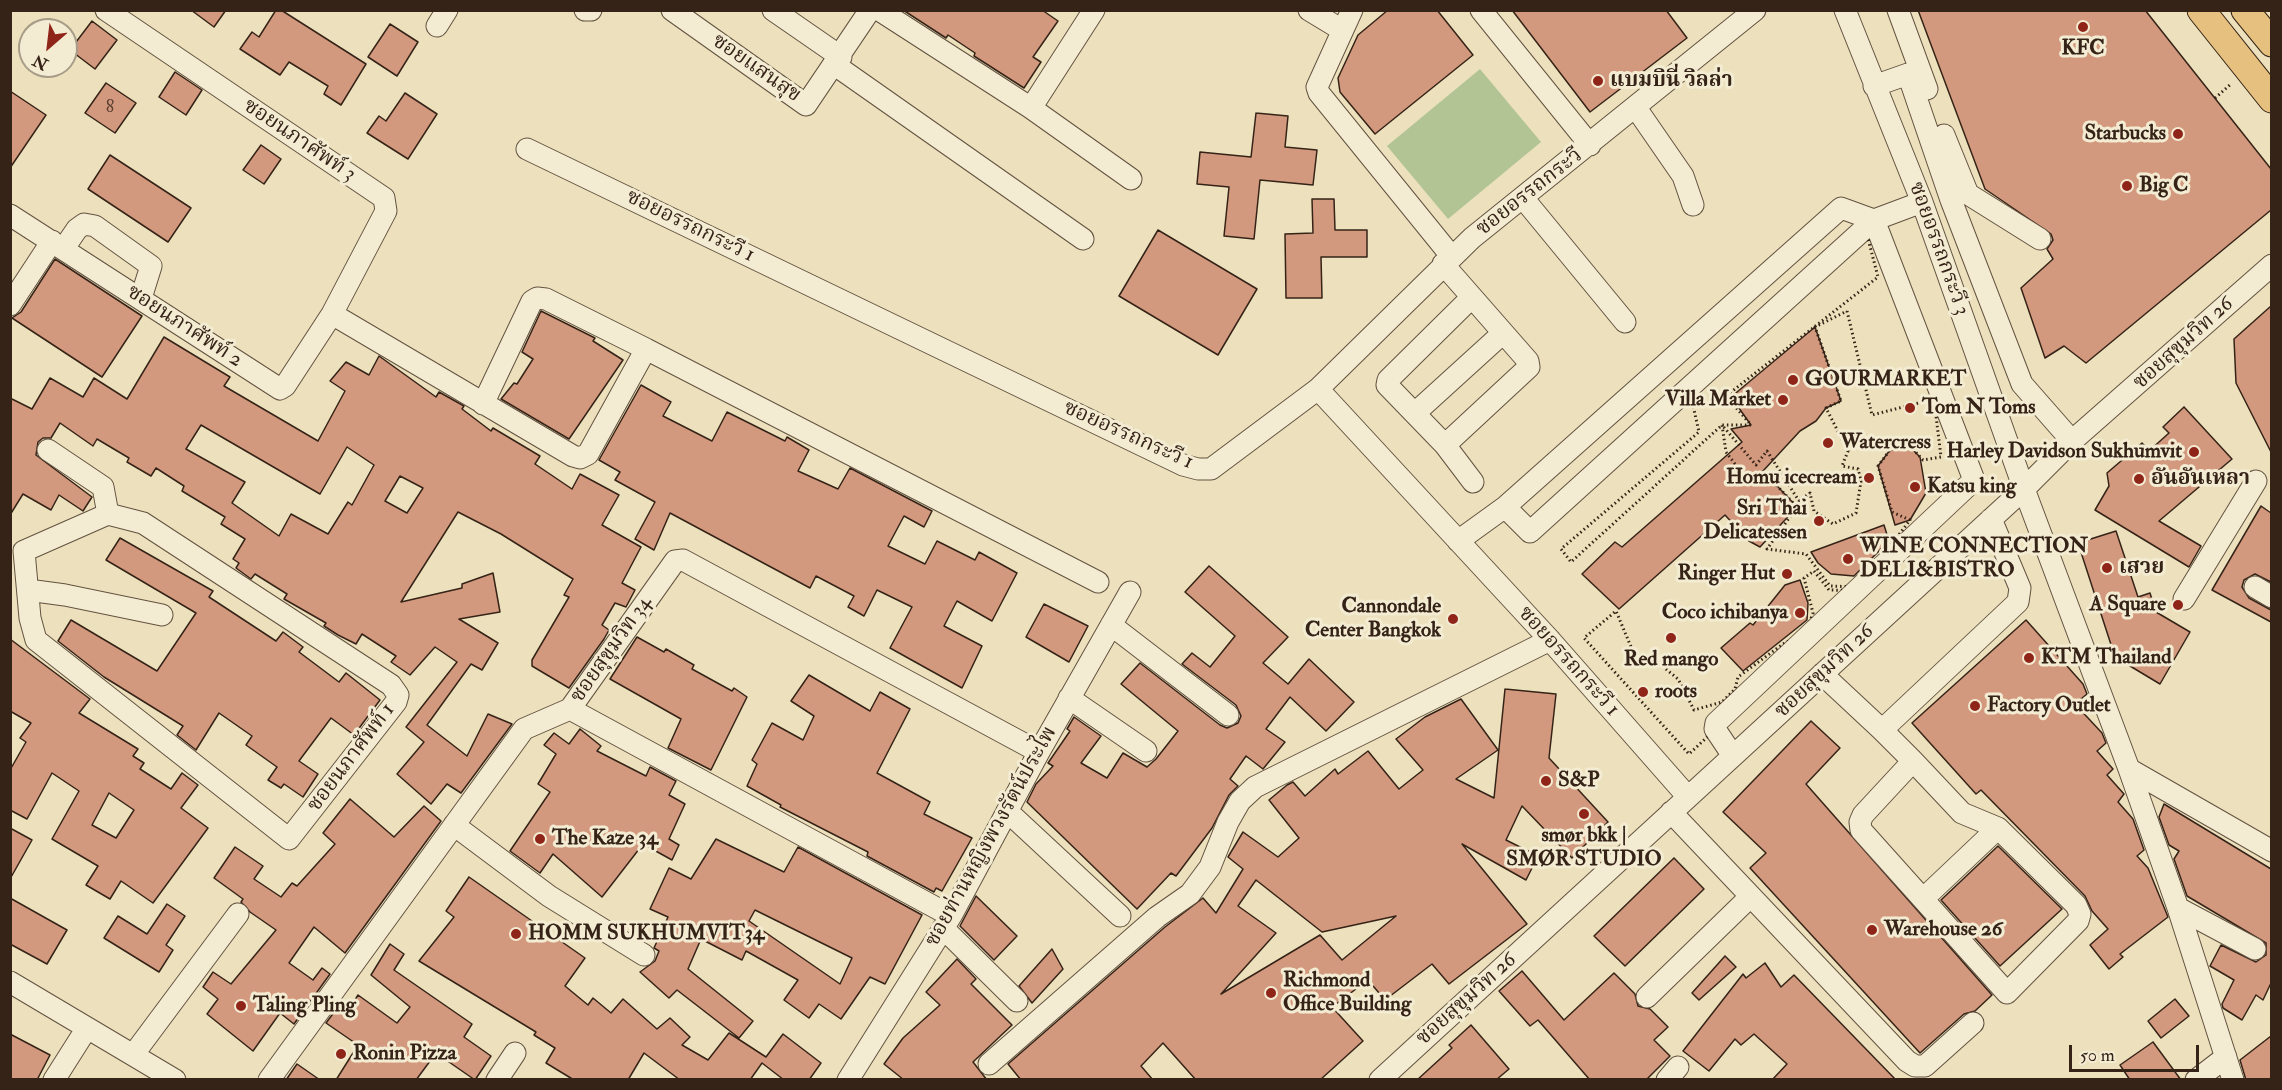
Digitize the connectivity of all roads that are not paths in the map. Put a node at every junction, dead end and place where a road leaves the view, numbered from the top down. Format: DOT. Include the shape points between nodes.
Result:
graph roads {
  1 [pos="106,10"];
  2 [pos="585,10"];
  3 [pos="591,10"];
  4 [pos="672,10"];
  5 [pos="773,10"];
  6 [pos="870,10"];
  7 [pos="879,10"];
  8 [pos="1310,10"];
  9 [pos="1352,10"];
  10 [pos="1480,10"];
  11 [pos="1755,10"];
  12 [pos="1845,10"];
  13 [pos="1885,10"];
  14 [pos="1898,10"];
  15 [pos="2201,10"];
  16 [pos="2245,10"];
  17 [pos="1084,14"];
  18 [pos="1342,30"];
  19 [pos="2271,43"];
  20 [pos="838,61"];
  21 [pos="1908,74"];
  22 [pos="1874,86"];
  23 [pos="2271,99"];
  24 [pos="1032,108"];
  25 [pos="1636,108"];
  26 [pos="1590,145"];
  27 [pos="527,149"];
  28 [pos="1131,178"];
  29 [pos="1523,198"];
  30 [pos="1922,202"];
  31 [pos="1693,205"];
  32 [pos="10,215"];
  33 [pos="1874,220"];
  34 [pos="1083,239"];
  35 [pos="2040,239"];
  36 [pos="58,245"];
  37 [pos="1448,261"];
  38 [pos="2271,265"];
  39 [pos="1774,267"];
  40 [pos="1796,291"];
  41 [pos="141,298"];
  42 [pos="1471,298"];
  43 [pos="10,305"];
  44 [pos="332,314"];
  45 [pos="1625,322"];
  46 [pos="1503,333"];
  47 [pos="646,349"];
  48 [pos="1663,366"];
  49 [pos="1318,389"];
  50 [pos="1685,391"];
  51 [pos="483,404"];
  52 [pos="1415,412"];
  53 [pos="2072,441"];
  54 [pos="1445,445"];
  55 [pos="48,450"];
  56 [pos="2256,481"];
  57 [pos="1473,482"];
  58 [pos="2024,489"];
  59 [pos="1505,507"];
  60 [pos="108,514"];
  61 [pos="1991,519"];
  62 [pos="1458,541"];
  63 [pos="17,547"];
  64 [pos="1098,582"];
  65 [pos="28,590"];
  66 [pos="1130,592"];
  67 [pos="2184,599"];
  68 [pos="162,615"];
  69 [pos="1111,625"];
  70 [pos="1550,640"];
  71 [pos="1822,674"];
  72 [pos="1069,698"];
  73 [pos="570,709"];
  74 [pos="1228,715"];
  75 [pos="1882,730"];
  76 [pos="1146,751"];
  77 [pos="1039,752"];
  78 [pos="1733,756"];
  79 [pos="1913,761"];
  80 [pos="2129,769"];
  81 [pos="1688,797"];
  82 [pos="1007,811"];
  83 [pos="1671,812"];
  84 [pos="454,825"];
  85 [pos="1998,828"];
  86 [pos="2271,851"];
  87 [pos="1750,897"];
  88 [pos="1923,899"];
  89 [pos="2178,908"];
  90 [pos="238,914"];
  91 [pos="1120,916"];
  92 [pos="947,922"];
  93 [pos="2255,949"];
  94 [pos="644,955"];
  95 [pos="10,982"];
  96 [pos="1647,997"];
  97 [pos="1017,1001"];
  98 [pos="1973,1023"];
  99 [pos="87,1028"];
  100 [pos="515,1053"];
  101 [pos="133,1055"];
  102 [pos="2226,1057"];
  103 [pos="989,1064"];
  104 [pos="54,1080"];
  105 [pos="175,1080"];
  106 [pos="269,1080"];
  107 [pos="497,1080"];
  108 [pos="848,1080"];
  109 [pos="1380,1080"];
  110 [pos="2196,1080"];
  111 [pos="2233,1080"];
  1 -- 44 [label="street, ซอยนภาศัพท์ 3" via="384,198 386,211"];
  2 -- 3 [label="street"];
  4 -- 20 [label="street, ซอยแสนสุข" via="804,104 810,103"];
  5 -- 20 [label="street"];
  6 -- 20 [label="street, ซอยแสนสุข"];
  7 -- 24 [label="street"];
  8 -- 18 [label="street"];
  9 -- 18 [label="street"];
  10 -- 26 [label="street"];
  11 -- 25 [label="street, ซอยอรรถกระวี"];
  12 -- 22 [label="street, ซอยอรรถกระวี 3"];
  13 -- 21 [label="street"];
  14 -- 35 [label="street" via="1964,190"];
  15 -- 23 [label="main road"];
  16 -- 19 [label="main road"];
  17 -- 24 [label="street"];
  18 -- 37 [label="street" via="1317,87 1320,96"];
  20 -- 34 [label="street"];
  21 -- 22 [label="street"];
  21 -- 53 [label="street" via="1951,200 2022,384"];
  22 -- 30 [label="street, ซอยอรรถกระวี 3"];
  24 -- 28 [label="street"];
  25 -- 26 [label="street, ซอยอรรถกระวี"];
  25 -- 31 [label="street" via="1683,176"];
  26 -- 29 [label="street, ซอยอรรถกระวี"];
  27 -- 49 [label="street, ซอยอรรถกระวี 1" via="1191,467 1211,468"];
  29 -- 37 [label="street, ซอยอรรถกระวี"];
  29 -- 45 [label="street"];
  30 -- 33 [label="street"];
  30 -- 58 [label="street, ซอยอรรถกระวี 3"];
  32 -- 36 [label="street, ซอยนภาศัพท์ 2"];
  33 -- 39 [label="street" via="1841,208"];
  33 -- 40 [label="street"];
  33 -- 78 [label="street" via="1974,480 1716,723 1715,729"];
  36 -- 41 [label="street, ซอยนภาศัพท์ 2"];
  36 -- 41 [label="street" via="84,224 94,226 151,266"];
  36 -- 43 [label="street"];
  37 -- 42 [label="street"];
  37 -- 49 [label="street, ซอยอรรถกระวี"];
  38 -- 53 [label="street, ซอยสุขุมวิท 26"];
  39 -- 40 [label="street"];
  39 -- 48 [label="street"];
  40 -- 50 [label="street"];
  41 -- 44 [label="street, ซอยนภาศัพท์ 2" via="280,389"];
  42 -- 46 [label="street"];
  42 -- 52 [label="street" via="1388,380 1390,390"];
  44 -- 51 [label="street"];
  46 -- 52 [label="street"];
  46 -- 54 [label="street" via="1528,361 1528,369"];
  47 -- 51 [label="street" via="584,456 573,456"];
  47 -- 51 [label="street" via="537,298 532,301"];
  47 -- 64 [label="street"];
  48 -- 50 [label="street"];
  48 -- 59 [label="street"];
  49 -- 62 [label="street, ซอยอรรถกระวี 1"];
  50 -- 59 [label="street" via="1530,532"];
  52 -- 54 [label="street"];
  53 -- 58 [label="street, ซอยสุขุมวิท 26"];
  54 -- 57 [label="street"];
  55 -- 60 [label="street" via="103,487"];
  56 -- 67 [label="street"];
  58 -- 61 [label="street, ซอยสุขุมวิท 26"];
  58 -- 80 [label="street, ซอยอรรถกระวี 3"];
  59 -- 62 [label="street"];
  60 -- 63 [label="street, ซอยนภาศัพท์ 1"];
  60 -- 65 [label="street, ซอยนภาศัพท์ 1" via="143,523 391,686 398,695 292,836 285,837 36,640"];
  61 -- 71 [label="street, ซอยสุขุมวิท 26"];
  61 -- 75 [label="street" via="2020,588 2018,602"];
  62 -- 70 [label="street, ซอยอรรถกระวี 1"];
  63 -- 65 [label="street, ซอยนภาศัพท์ 1"];
  65 -- 68 [label="street"];
  66 -- 69 [label="street, ซอยท่านหญิงพวงรัตน์ประไพ"];
  69 -- 72 [label="street, ซอยท่านหญิงพวงรัตน์ประไพ"];
  69 -- 74 [label="street"];
  70 -- 81 [label="street, ซอยอรรถกระวี 1"];
  70 -- 103 [label="street" via="1255,787 1240,801 1210,867 1190,894 1157,916"];
  71 -- 75 [label="street"];
  71 -- 78 [label="street, ซอยสุขุมวิท 26"];
  72 -- 76 [label="street"];
  72 -- 77 [label="street, ซอยท่านหญิงพวงรัตน์ประไพ"];
  73 -- 77 [label="street, ซอยสุขุมวิท 34" via="670,567 679,560"];
  73 -- 84 [label="street, ซอยสุขุมวิท 34" via="524,729"];
  73 -- 92 [label="street"];
  75 -- 79 [label="street"];
  77 -- 82 [label="street, ซอยท่านหญิงพวงรัตน์ประไพ"];
  78 -- 81 [label="street, ซอยสุขุมวิท 26"];
  79 -- 85 [label="street" via="1962,813"];
  79 -- 88 [label="street" via="1860,822 1861,830"];
  80 -- 86 [label="street"];
  80 -- 89 [label="street, ซอยอรรถกระวี 3"];
  81 -- 83 [label="street, ซอยสุขุมวิท 26"];
  82 -- 91 [label="street"];
  82 -- 92 [label="street, ซอยท่านหญิงพวงรัตน์ประไพ"];
  83 -- 87 [label="street"];
  83 -- 109 [label="street, ซอยสุขุมวิท 26"];
  84 -- 94 [label="street" via="549,896"];
  84 -- 106 [label="street, ซอยสุขุมวิท 34"];
  85 -- 88 [label="street"];
  85 -- 88 [label="street" via="2076,905 2080,914 2078,921 2007,993"];
  87 -- 96 [label="street"];
  87 -- 98 [label="street" via="1889,1045 1915,1066 1925,1066"];
  89 -- 93 [label="street"];
  89 -- 102 [label="street, ซอยอรรถกระวี 3"];
  90 -- 101 [label="street"];
  92 -- 97 [label="street"];
  92 -- 108 [label="street, ซอยท่านหญิงพวงรัตน์ประไพ"];
  95 -- 99 [label="street"];
  99 -- 101 [label="street"];
  99 -- 104 [label="street"];
  100 -- 107 [label="street"];
  101 -- 105 [label="street"];
  102 -- 110 [label="street"];
  102 -- 111 [label="street, ซอยอรรถกระวี 3"];
}
